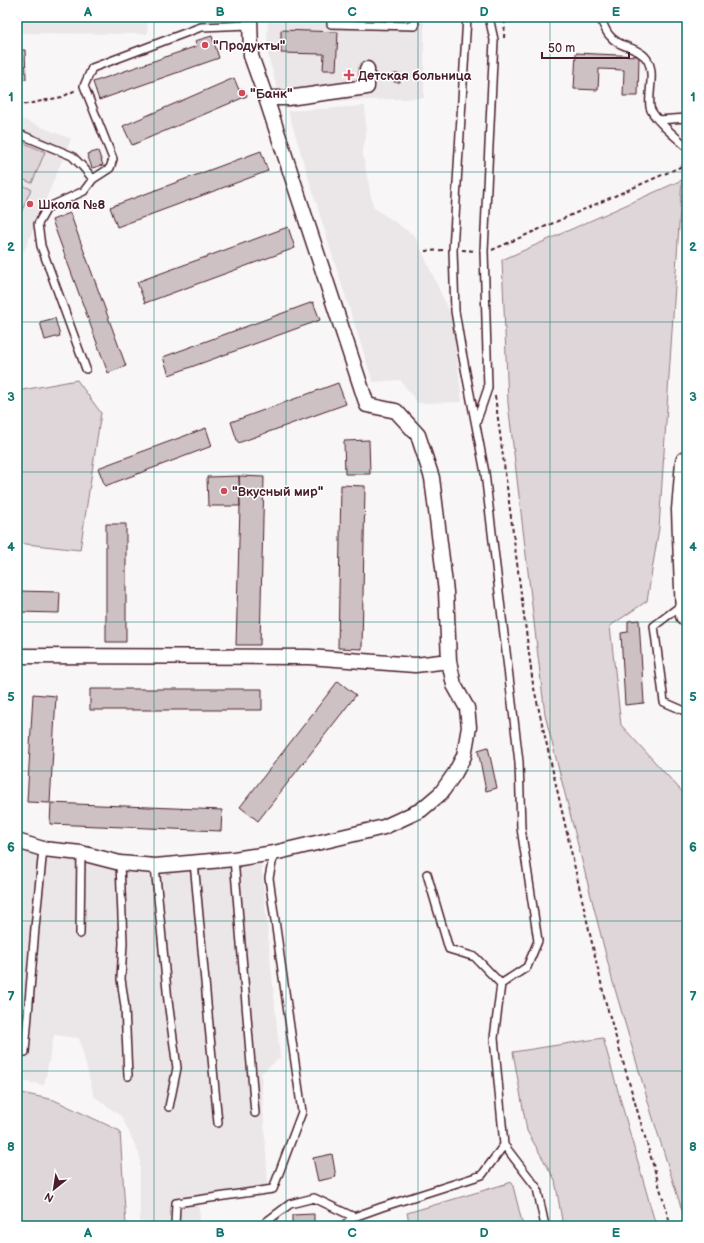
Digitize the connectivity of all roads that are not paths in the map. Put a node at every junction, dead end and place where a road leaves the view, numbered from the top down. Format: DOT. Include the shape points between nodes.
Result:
graph roads {
  1 [pos="332,17"];
  2 [pos="414,17"];
  3 [pos="467,17"];
  4 [pos="489,17"];
  5 [pos="600,17"];
  6 [pos="250,21"];
  7 [pos="367,69"];
  8 [pos="266,98"];
  9 [pos="687,118"];
  10 [pos="658,120"];
  11 [pos="17,133"];
  12 [pos="687,147"];
  13 [pos="93,180"];
  14 [pos="86,369"];
  15 [pos="476,424"];
  16 [pos="687,462"];
  17 [pos="687,608"];
  18 [pos="17,656"];
  19 [pos="449,661"];
  20 [pos="687,712"];
  21 [pos="17,841"];
  22 [pos="43,850"];
  23 [pos="81,852"];
  24 [pos="274,853"];
  25 [pos="234,859"];
  26 [pos="194,862"];
  27 [pos="120,863"];
  28 [pos="154,866"];
  29 [pos="427,874"];
  30 [pos="80,934"];
  31 [pos="501,984"];
  32 [pos="25,1052"];
  33 [pos="128,1076"];
  34 [pos="169,1107"];
  35 [pos="255,1113"];
  36 [pos="218,1123"];
  37 [pos="504,1145"];
  38 [pos="354,1217"];
  39 [pos="175,1226"];
  40 [pos="266,1226"];
  41 [pos="343,1226"];
  42 [pos="545,1226"];
  1 -- 2 [label="lane" via="331,24 414,26"];
  3 -- 15 [label="lane" via="453,250 455,311"];
  4 -- 15 [label="lane" via="494,40 484,251 488,388"];
  5 -- 10 [label="lane" via="615,41 643,54 648,61 651,70 650,108"];
  6 -- 8 [label="street" via="251,56"];
  6 -- 13 [label="lane" via="201,26 92,68 84,86 113,159 110,168"];
  7 -- 8 [label="street" via="367,88 288,98"];
  8 -- 19 [label="street" via="367,405 396,411 414,430 432,478 446,592"];
  9 -- 10 [label="lane"];
  10 -- 12 [label="lane"];
  11 -- 13 [label="lane" via="72,156"];
  13 -- 14 [label="lane" via="84,191 47,208 38,224 41,246"];
  15 -- 31 [label="lane" via="485,472 519,762 521,828 538,941 527,968"];
  16 -- 17 [label="highway" via="683,510"];
  17 -- 20 [label="lane" via="654,626 664,702"];
  18 -- 19 [label="street" via="309,658 415,665"];
  19 -- 24 [label="street" via="454,685 467,708 469,727 464,756 441,793 421,810 384,827"];
  21 -- 22 [label="street"];
  22 -- 23 [label="street"];
  22 -- 32 [label="lane"];
  23 -- 27 [label="street"];
  23 -- 30 [label="lane"];
  24 -- 25 [label="street"];
  24 -- 39 [label="lane" via="269,878 302,1112 273,1189 176,1203"];
  25 -- 26 [label="street"];
  25 -- 35 [label="lane"];
  26 -- 28 [label="street"];
  26 -- 36 [label="lane"];
  27 -- 28 [label="street"];
  27 -- 33 [label="lane" via="123,943 121,979"];
  28 -- 34 [label="lane" via="177,1068"];
  29 -- 31 [label="lane" via="449,949 475,957"];
  31 -- 37 [label="lane" via="494,1038"];
  37 -- 38 [label="lane" via="482,1175"];
  37 -- 42 [label="lane" via="536,1188"];
  38 -- 40 [label="lane" via="314,1198 290,1204 266,1222"];
  38 -- 41 [label="lane"];
}
